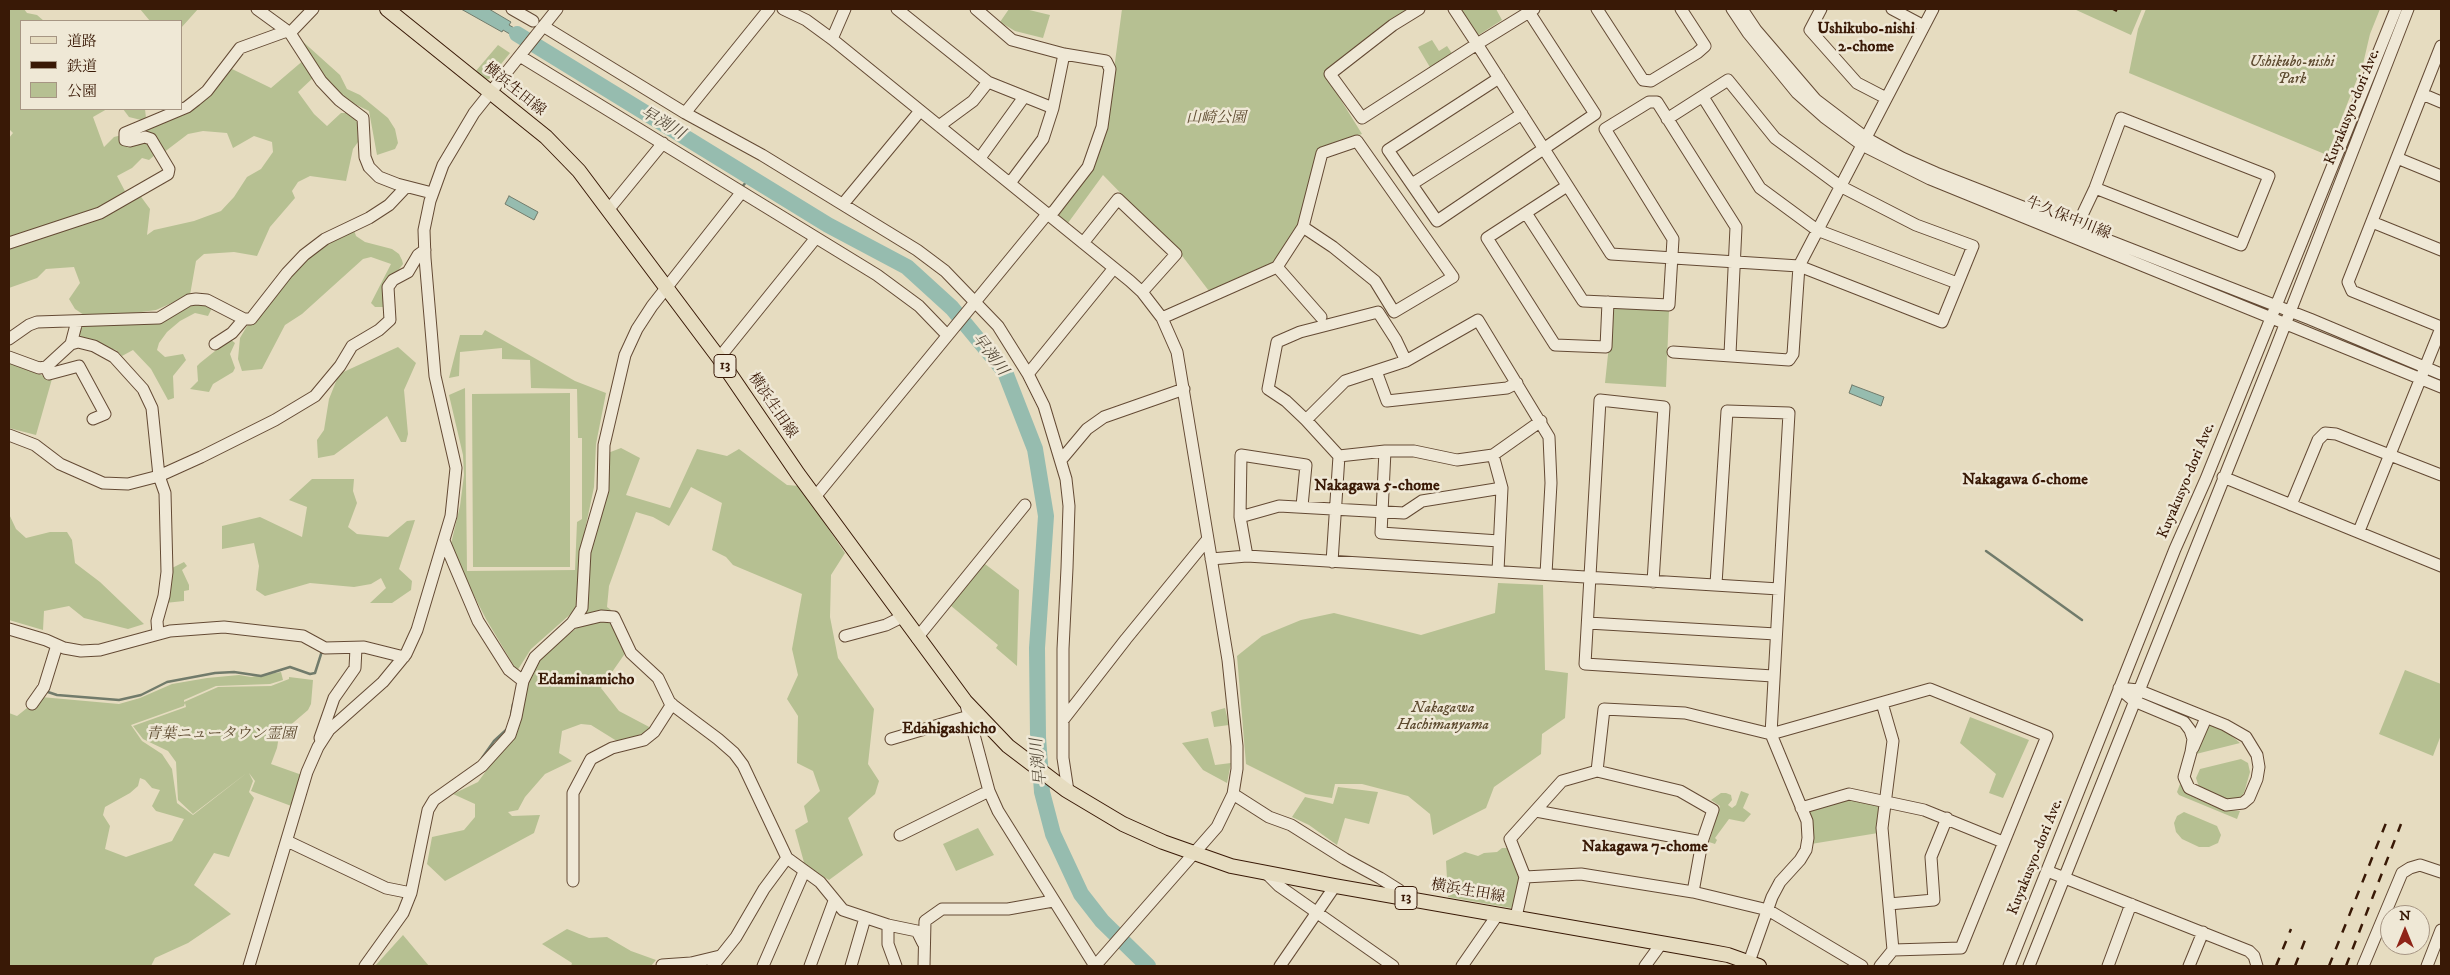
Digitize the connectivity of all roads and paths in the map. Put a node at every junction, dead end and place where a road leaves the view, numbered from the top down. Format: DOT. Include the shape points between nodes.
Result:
graph roads {
  1 [pos="257,9"];
  2 [pos="313,9"];
  3 [pos="387,9"];
  4 [pos="512,9"];
  5 [pos="557,9"];
  6 [pos="769,9"];
  7 [pos="783,9"];
  8 [pos="845,9"];
  9 [pos="897,9"];
  10 [pos="976,9"];
  11 [pos="1419,9"];
  12 [pos="1454,9"];
  13 [pos="1597,9"];
  14 [pos="1681,9"];
  15 [pos="1732,9"];
  16 [pos="1742,9"];
  17 [pos="1821,9"];
  18 [pos="1892,9"];
  19 [pos="1933,9"];
  20 [pos="2396,9"];
  21 [pos="2408,9"];
  22 [pos="1532,10"];
  23 [pos="538,23"];
  24 [pos="1924,26"];
  25 [pos="288,32"];
  26 [pos="832,39"];
  27 [pos="1477,44"];
  28 [pos="2441,46"];
  29 [pos="1064,54"];
  30 [pos="521,56"];
  31 [pos="1499,78"];
  32 [pos="988,82"];
  33 [pos="491,91"];
  34 [pos="2422,94"];
  35 [pos="1024,97"];
  36 [pos="1703,97"];
  37 [pos="1886,98"];
  38 [pos="2441,102"];
  39 [pos="1053,108"];
  40 [pos="182,109"];
  41 [pos="180,110"];
  42 [pos="920,111"];
  43 [pos="685,113"];
  44 [pos="1522,114"];
  45 [pos="1668,119"];
  46 [pos="939,126"];
  47 [pos="1864,142"];
  48 [pos="663,143"];
  49 [pos="1545,149"];
  50 [pos="980,158"];
  51 [pos="2397,158"];
  52 [pos="2441,176"];
  53 [pos="1010,183"];
  54 [pos="1412,184"];
  55 [pos="1567,186"];
  56 [pos="1840,186"];
  57 [pos="406,187"];
  58 [pos="2095,188"];
  59 [pos="432,193"];
  60 [pos="741,193"];
  61 [pos="843,204"];
  62 [pos="609,208"];
  63 [pos="1526,213"];
  64 [pos="1049,215"];
  65 [pos="2372,222"];
  66 [pos="1303,227"];
  67 [pos="2076,228"];
  68 [pos="1817,230"];
  69 [pos="815,239"];
  70 [pos="9,243"];
  71 [pos="1083,243"];
  72 [pos="425,250"];
  73 [pos="2441,250"];
  74 [pos="1672,258"];
  75 [pos="1735,262"];
  76 [pos="1799,266"];
  77 [pos="1277,267"];
  78 [pos="1114,268"];
  79 [pos="1957,283"];
  80 [pos="666,288"];
  81 [pos="1142,292"];
  82 [pos="977,302"];
  83 [pos="1608,302"];
  84 [pos="2274,306"];
  85 [pos="2290,312"];
  86 [pos="1321,317"];
  87 [pos="1162,318"];
  88 [pos="2269,318"];
  89 [pos="244,319"];
  90 [pos="77,320"];
  91 [pos="2286,324"];
  92 [pos="2441,328"];
  93 [pos="947,335"];
  94 [pos="9,339"];
  95 [pos="71,344"];
  96 [pos="215,344"];
  97 [pos="1673,352"];
  98 [pos="1730,354"];
  99 [pos="9,357"];
  100 [pos="719,358"];
  101 [pos="1406,361"];
  102 [pos="46,367"];
  103 [pos="2426,368"];
  104 [pos="1376,371"];
  105 [pos="1028,374"];
  106 [pos="2441,374"];
  107 [pos="2421,380"];
  108 [pos="1517,383"];
  109 [pos="2441,387"];
  110 [pos="1184,389"];
  111 [pos="94,419"];
  112 [pos="1306,420"];
  113 [pos="1540,421"];
  114 [pos="9,435"];
  115 [pos="1385,451"];
  116 [pos="1493,455"];
  117 [pos="2391,455"];
  118 [pos="1339,456"];
  119 [pos="1061,460"];
  120 [pos="2441,475"];
  121 [pos="159,476"];
  122 [pos="2224,478"];
  123 [pos="1502,488"];
  124 [pos="815,497"];
  125 [pos="1025,505"];
  126 [pos="2291,505"];
  127 [pos="1302,506"];
  128 [pos="1336,508"];
  129 [pos="1383,512"];
  130 [pos="1240,517"];
  131 [pos="2358,532"];
  132 [pos="1207,540"];
  133 [pos="444,541"];
  134 [pos="1499,541"];
  135 [pos="1247,556"];
  136 [pos="1211,559"];
  137 [pos="1332,562"];
  138 [pos="2441,566"];
  139 [pos="1498,571"];
  140 [pos="1546,574"];
  141 [pos="1590,577"];
  142 [pos="1653,582"];
  143 [pos="1716,584"];
  144 [pos="1779,589"];
  145 [pos="902,617"];
  146 [pos="572,623"];
  147 [pos="1588,623"];
  148 [pos="9,628"];
  149 [pos="158,634"];
  150 [pos="1776,634"];
  151 [pos="844,636"];
  152 [pos="917,638"];
  153 [pos="57,645"];
  154 [pos="356,648"];
  155 [pos="404,657"];
  156 [pos="1774,676"];
  157 [pos="520,679"];
  158 [pos="2119,688"];
  159 [pos="2136,696"];
  160 [pos="965,702"];
  161 [pos="1882,703"];
  162 [pos="32,704"];
  163 [pos="672,704"];
  164 [pos="969,716"];
  165 [pos="2206,718"];
  166 [pos="1063,720"];
  167 [pos="1771,734"];
  168 [pos="891,739"];
  169 [pos="318,747"];
  170 [pos="2191,752"];
  171 [pos="1596,771"];
  172 [pos="988,791"];
  173 [pos="1067,791"];
  174 [pos="1233,794"];
  175 [pos="1885,802"];
  176 [pos="1801,808"];
  177 [pos="1536,811"];
  178 [pos="1947,818"];
  179 [pos="900,834"];
  180 [pos="287,841"];
  181 [pos="1702,842"];
  182 [pos="2004,842"];
  183 [pos="1193,854"];
  184 [pos="787,858"];
  185 [pos="2047,871"];
  186 [pos="804,872"];
  187 [pos="2441,872"];
  188 [pos="1267,874"];
  189 [pos="1525,877"];
  190 [pos="2065,878"];
  191 [pos="573,881"];
  192 [pos="1335,886"];
  193 [pos="411,892"];
  194 [pos="1693,892"];
  195 [pos="1402,897"];
  196 [pos="834,901"];
  197 [pos="1053,901"];
  198 [pos="1889,904"];
  199 [pos="2131,904"];
  200 [pos="1768,910"];
  201 [pos="1317,912"];
  202 [pos="1498,914"];
  203 [pos="1516,917"];
  204 [pos="865,918"];
  205 [pos="888,925"];
  206 [pos="2441,930"];
  207 [pos="2203,932"];
  208 [pos="923,943"];
  209 [pos="1661,944"];
  210 [pos="1893,950"];
  211 [pos="720,956"];
  212 [pos="1754,964"];
  213 [pos="662,965"];
  214 [pos="248,966"];
  215 [pos="365,966"];
  216 [pos="713,966"];
  217 [pos="763,966"];
  218 [pos="810,966"];
  219 [pos="851,966"];
  220 [pos="896,966"];
  221 [pos="924,966"];
  222 [pos="1095,966"];
  223 [pos="1280,966"];
  224 [pos="1393,966"];
  225 [pos="1462,966"];
  226 [pos="1646,966"];
  227 [pos="1862,966"];
  228 [pos="1880,966"];
  229 [pos="2009,966"];
  230 [pos="2029,966"];
  231 [pos="2108,966"];
  232 [pos="2189,966"];
  233 [pos="2257,966"];
  234 [pos="2363,966"];
  235 [pos="2427,966"];
  1 -- 25 [label="street"];
  2 -- 25 [label="street"];
  3 -- 33 [label="main road, 横浜生田線 / 13"];
  4 -- 23 [label="street"];
  5 -- 23 [label="street"];
  6 -- 43 [label="street"];
  7 -- 26 [label="street" via="806,20"];
  8 -- 26 [label="street"];
  9 -- 32 [label="street"];
  10 -- 29 [label="street" via="1012,40"];
  11 -- 27 [label="street" via="1330,74 1362,118"];
  12 -- 27 [label="street"];
  13 -- 14 [label="street" via="1643,80 1651,81 1705,46"];
  15 -- 47 [label="street, 牛久保中川線" via="1797,92 1824,117"];
  16 -- 47 [label="street, 牛久保中川線" via="1804,88"];
  17 -- 37 [label="street" via="1810,30 1857,83"];
  18 -- 24 [label="street"];
  19 -- 24 [label="street"];
  20 -- 84 [label="street, Kuyakusyo-dori Ave."];
  21 -- 85 [label="street, Kuyakusyo-dori Ave."];
  22 -- 27 [label="street"];
  22 -- 49 [label="street" via="1595,114"];
  23 -- 30 [label="street"];
  23 -- 43 [label="street"];
  24 -- 37 [label="street"];
  25 -- 40 [label="street" via="240,48 207,91"];
  25 -- 57 [label="street" via="321,81 363,118 365,157 369,167 379,177"];
  26 -- 42 [label="street"];
  27 -- 31 [label="street"];
  28 -- 34 [label="street"];
  29 -- 39 [label="street"];
  29 -- 64 [label="street" via="1103,60 1110,69 1102,127 1088,167"];
  30 -- 33 [label="street"];
  30 -- 48 [label="street"];
  31 -- 44 [label="street"];
  31 -- 54 [label="street" via="1388,150"];
  32 -- 35 [label="street"];
  32 -- 46 [label="street" via="973,101"];
  33 -- 59 [label="street" via="455,142"];
  33 -- 62 [label="main road, 横浜生田線 / 13" via="546,137 579,170"];
  34 -- 38 [label="street"];
  34 -- 51 [label="street"];
  35 -- 39 [label="street"];
  35 -- 50 [label="street"];
  36 -- 45 [label="street"];
  36 -- 56 [label="street" via="1728,80 1775,138"];
  36 -- 68 [label="street" via="1760,188"];
  37 -- 47 [label="street"];
  39 -- 53 [label="street" via="1043,139"];
  41 -- 70 [label="street" via="125,133 125,140 151,139 169,169 168,174 100,212"];
  42 -- 46 [label="street"];
  42 -- 61 [label="street"];
  43 -- 61 [label="street"];
  44 -- 49 [label="street"];
  44 -- 54 [label="street"];
  45 -- 74 [label="street" via="1657,102 1649,102 1605,129 1673,239"];
  45 -- 75 [label="street" via="1736,227"];
  46 -- 50 [label="street"];
  47 -- 56 [label="street"];
  47 -- 67 [label="street, 牛久保中川線"];
  47 -- 88 [label="street, 牛久保中川線" via="1930,179"];
  48 -- 60 [label="street"];
  48 -- 62 [label="street"];
  49 -- 54 [label="street" via="1437,221"];
  49 -- 55 [label="street"];
  50 -- 53 [label="street"];
  51 -- 52 [label="street"];
  51 -- 65 [label="street"];
  53 -- 64 [label="street"];
  55 -- 63 [label="street"];
  55 -- 74 [label="street" via="1612,254"];
  56 -- 68 [label="street"];
  56 -- 79 [label="street" via="1916,226 1973,246"];
  57 -- 59 [label="street"];
  57 -- 89 [label="street" via="382,210 325,239 304,255 251,319"];
  58 -- 58 [label="street" via="2121,118 2270,176 2241,245"];
  58 -- 67 [label="street"];
  59 -- 72 [label="street" via="425,226"];
  60 -- 69 [label="street"];
  60 -- 80 [label="street"];
  61 -- 82 [label="street" via="917,250"];
  62 -- 80 [label="main road, 横浜生田線 / 13"];
  63 -- 83 [label="street" via="1583,301"];
  63 -- 83 [label="street" via="1487,238 1555,345 1606,347"];
  64 -- 71 [label="street"];
  64 -- 82 [label="street"];
  65 -- 73 [label="street"];
  65 -- 92 [label="street" via="2349,278 2349,288"];
  66 -- 66 [label="street" via="1322,153 1357,141 1453,277 1394,312 1375,281"];
  66 -- 77 [label="street"];
  67 -- 84 [label="street, 牛久保中川線"];
  68 -- 76 [label="street"];
  68 -- 79 [label="street"];
  69 -- 93 [label="street" via="919,306"];
  69 -- 100 [label="street"];
  71 -- 78 [label="street"];
  71 -- 81 [label="street" via="1118,199 1176,254"];
  72 -- 121 [label="street" via="408,272 388,286 390,320 352,346 315,396 239,439"];
  72 -- 133 [label="street" via="435,376 456,468 453,502"];
  74 -- 75 [label="street"];
  74 -- 83 [label="street" via="1669,305"];
  75 -- 76 [label="street"];
  75 -- 98 [label="street"];
  76 -- 79 [label="street" via="1942,322"];
  76 -- 98 [label="street" via="1793,354 1789,360"];
  77 -- 86 [label="street"];
  77 -- 87 [label="street"];
  78 -- 81 [label="street"];
  78 -- 105 [label="street"];
  80 -- 100 [label="main road, 横浜生田線 / 13"];
  80 -- 146 [label="street" via="637,329 616,387 604,445 603,490 585,552 582,608"];
  81 -- 87 [label="street"];
  82 -- 93 [label="street"];
  82 -- 105 [label="street" via="998,326"];
  84 -- 85 [label="street, 牛久保中川線"];
  84 -- 88 [label="street, Kuyakusyo-dori Ave."];
  85 -- 91 [label="street, Kuyakusyo-dori Ave."];
  85 -- 103 [label="street, 牛久保中川線"];
  87 -- 110 [label="street" via="1177,352"];
  88 -- 91 [label="street, 牛久保中川線"];
  88 -- 158 [label="street, Kuyakusyo-dori Ave."];
  89 -- 90 [label="street" via="207,300 196,299 159,318"];
  89 -- 96 [label="street" via="232,333"];
  90 -- 94 [label="street" via="37,322"];
  90 -- 95 [label="street"];
  91 -- 107 [label="street, 牛久保中川線"];
  91 -- 122 [label="street, Kuyakusyo-dori Ave."];
  92 -- 103 [label="street"];
  93 -- 124 [label="street"];
  95 -- 102 [label="street"];
  95 -- 121 [label="street" via="78,342 94,346 114,357 144,389 155,422"];
  97 -- 98 [label="street"];
  99 -- 102 [label="street" via="40,368"];
  100 -- 124 [label="main road, 横浜生田線 / 13"];
  101 -- 104 [label="street"];
  101 -- 108 [label="street" via="1478,320"];
  101 -- 112 [label="street" via="1378,312 1300,332 1277,342 1268,389 1286,400"];
  102 -- 111 [label="street" via="50,374 79,366 105,414"];
  103 -- 106 [label="street, 牛久保中川線"];
  103 -- 107 [label="street"];
  104 -- 108 [label="street" via="1386,401 1507,388"];
  104 -- 112 [label="street" via="1345,381"];
  105 -- 119 [label="street" via="1044,406"];
  107 -- 109 [label="street, 牛久保中川線"];
  107 -- 117 [label="street"];
  108 -- 113 [label="street"];
  110 -- 119 [label="street" via="1104,417 1087,429"];
  110 -- 132 [label="street"];
  112 -- 118 [label="street"];
  113 -- 116 [label="street"];
  113 -- 140 [label="street" via="1549,437 1550,455"];
  114 -- 121 [label="street" via="36,445 60,464 103,483 128,484"];
  115 -- 116 [label="street" via="1414,451 1457,460"];
  115 -- 118 [label="street"];
  115 -- 129 [label="street"];
  116 -- 123 [label="street"];
  117 -- 120 [label="street"];
  117 -- 126 [label="street" via="2336,434 2325,433 2318,440"];
  117 -- 131 [label="street"];
  118 -- 128 [label="street"];
  119 -- 166 [label="street" via="1069,506 1062,649"];
  121 -- 149 [label="street" via="166,493 167,572 157,621"];
  122 -- 126 [label="street"];
  122 -- 159 [label="street, Kuyakusyo-dori Ave."];
  123 -- 129 [label="street" via="1422,501 1404,513"];
  123 -- 134 [label="street"];
  124 -- 145 [label="main road, 横浜生田線 / 13"];
  125 -- 152 [label="street"];
  126 -- 131 [label="street"];
  127 -- 128 [label="street"];
  127 -- 130 [label="street" via="1279,506"];
  127 -- 130 [label="street" via="1306,465 1241,455"];
  128 -- 129 [label="street"];
  128 -- 137 [label="street"];
  129 -- 134 [label="street" via="1381,533"];
  130 -- 135 [label="street"];
  131 -- 138 [label="street"];
  132 -- 136 [label="street"];
  132 -- 166 [label="street"];
  133 -- 155 [label="street" via="417,630"];
  133 -- 157 [label="street" via="478,621 509,670"];
  134 -- 139 [label="street"];
  135 -- 136 [label="street"];
  135 -- 137 [label="street"];
  136 -- 174 [label="street" via="1228,660 1237,746"];
  137 -- 139 [label="street"];
  139 -- 140 [label="street"];
  140 -- 141 [label="street"];
  141 -- 142 [label="street"];
  141 -- 142 [label="street" via="1600,400 1664,407"];
  141 -- 147 [label="street"];
  142 -- 143 [label="street"];
  143 -- 144 [label="street"];
  143 -- 144 [label="street" via="1727,411 1790,413"];
  144 -- 150 [label="street"];
  145 -- 151 [label="street" via="886,625"];
  145 -- 152 [label="main road, 横浜生田線 / 13"];
  146 -- 157 [label="street" via="535,657"];
  146 -- 163 [label="street" via="601,616 614,617 631,653 658,678"];
  147 -- 150 [label="street"];
  147 -- 156 [label="street" via="1585,664"];
  148 -- 153 [label="street"];
  149 -- 153 [label="street" via="100,650 81,651"];
  149 -- 154 [label="street" via="197,628 233,628 303,636 325,648"];
  150 -- 156 [label="street"];
  152 -- 160 [label="main road, 横浜生田線 / 13"];
  153 -- 162 [label="street" via="44,686"];
  154 -- 155 [label="street"];
  154 -- 169 [label="street" via="355,668 334,698"];
  155 -- 169 [label="street" via="383,682 329,730"];
  156 -- 167 [label="street"];
  157 -- 193 [label="street" via="516,717 510,735 482,766 434,800 428,810"];
  158 -- 159 [label="street"];
  158 -- 185 [label="street, Kuyakusyo-dori Ave."];
  159 -- 165 [label="street"];
  159 -- 170 [label="street" via="2184,722 2193,739"];
  159 -- 190 [label="street, Kuyakusyo-dori Ave."];
  160 -- 164 [label="street"];
  160 -- 173 [label="main road, 横浜生田線 / 13" via="1024,758"];
  161 -- 167 [label="street"];
  161 -- 175 [label="street" via="1893,741"];
  161 -- 182 [label="street" via="1930,689 2047,736"];
  163 -- 184 [label="street" via="718,739 743,765"];
  163 -- 191 [label="street" via="654,732 644,740 612,748 591,758 573,793"];
  164 -- 168 [label="street"];
  164 -- 172 [label="street"];
  165 -- 170 [label="street"];
  165 -- 170 [label="street" via="2237,730 2253,746 2258,767 2249,798 2243,803 2226,805 2189,788 2184,771"];
  166 -- 173 [label="street"];
  167 -- 171 [label="street" via="1685,713 1604,709"];
  167 -- 176 [label="street"];
  169 -- 180 [label="street" via="307,772"];
  171 -- 177 [label="street" via="1562,781"];
  171 -- 181 [label="street" via="1680,791 1713,810"];
  172 -- 179 [label="street"];
  172 -- 197 [label="street"];
  173 -- 183 [label="main road, 横浜生田線 / 13" via="1123,824"];
  174 -- 183 [label="street" via="1217,827"];
  174 -- 195 [label="street" via="1380,878 1399,890"];
  175 -- 176 [label="street" via="1849,794"];
  175 -- 178 [label="street"];
  175 -- 198 [label="street" via="1882,828"];
  176 -- 200 [label="street" via="1808,830 1806,850 1780,882"];
  177 -- 181 [label="street"];
  177 -- 189 [label="street" via="1510,838"];
  178 -- 182 [label="street"];
  178 -- 198 [label="street" via="1931,857 1934,900"];
  180 -- 193 [label="street" via="386,888"];
  180 -- 214 [label="street"];
  181 -- 194 [label="street"];
  182 -- 210 [label="street" via="1961,948"];
  183 -- 188 [label="main road, 横浜生田線 / 13"];
  183 -- 222 [label="street"];
  184 -- 186 [label="street"];
  184 -- 211 [label="street"];
  185 -- 190 [label="street"];
  185 -- 229 [label="street, Kuyakusyo-dori Ave."];
  186 -- 196 [label="street" via="820,882"];
  186 -- 217 [label="street"];
  187 -- 234 [label="street" via="2420,865 2402,873"];
  188 -- 192 [label="main road, 横浜生田線 / 13"];
  188 -- 201 [label="street"];
  189 -- 194 [label="street" via="1580,874"];
  189 -- 203 [label="street"];
  190 -- 199 [label="street"];
  190 -- 230 [label="street, Kuyakusyo-dori Ave."];
  192 -- 195 [label="main road, 横浜生田線 / 13"];
  192 -- 201 [label="street"];
  193 -- 215 [label="street" via="403,913"];
  194 -- 200 [label="street"];
  195 -- 202 [label="main road, 横浜生田線 / 13"];
  196 -- 204 [label="street" via="843,910"];
  196 -- 218 [label="street"];
  197 -- 208 [label="street" via="1008,909 942,909 926,921"];
  197 -- 222 [label="street"];
  198 -- 210 [label="street"];
  199 -- 207 [label="street"];
  199 -- 231 [label="street"];
  200 -- 212 [label="street"];
  200 -- 227 [label="street"];
  201 -- 223 [label="street"];
  201 -- 224 [label="street"];
  202 -- 203 [label="main road, 横浜生田線 / 13"];
  202 -- 225 [label="street"];
  203 -- 209 [label="main road, 横浜生田線 / 13"];
  204 -- 205 [label="street"];
  204 -- 219 [label="street"];
  205 -- 208 [label="street" via="917,931"];
  205 -- 220 [label="street" via="888,944"];
  206 -- 235 [label="street"];
  207 -- 232 [label="street"];
  207 -- 233 [label="street" via="2249,951"];
  208 -- 221 [label="street"];
  209 -- 212 [label="main road, 横浜生田線 / 13" via="1728,955"];
  209 -- 226 [label="street"];
  210 -- 228 [label="street"];
  211 -- 213 [label="street"];
  211 -- 216 [label="street"];
}
